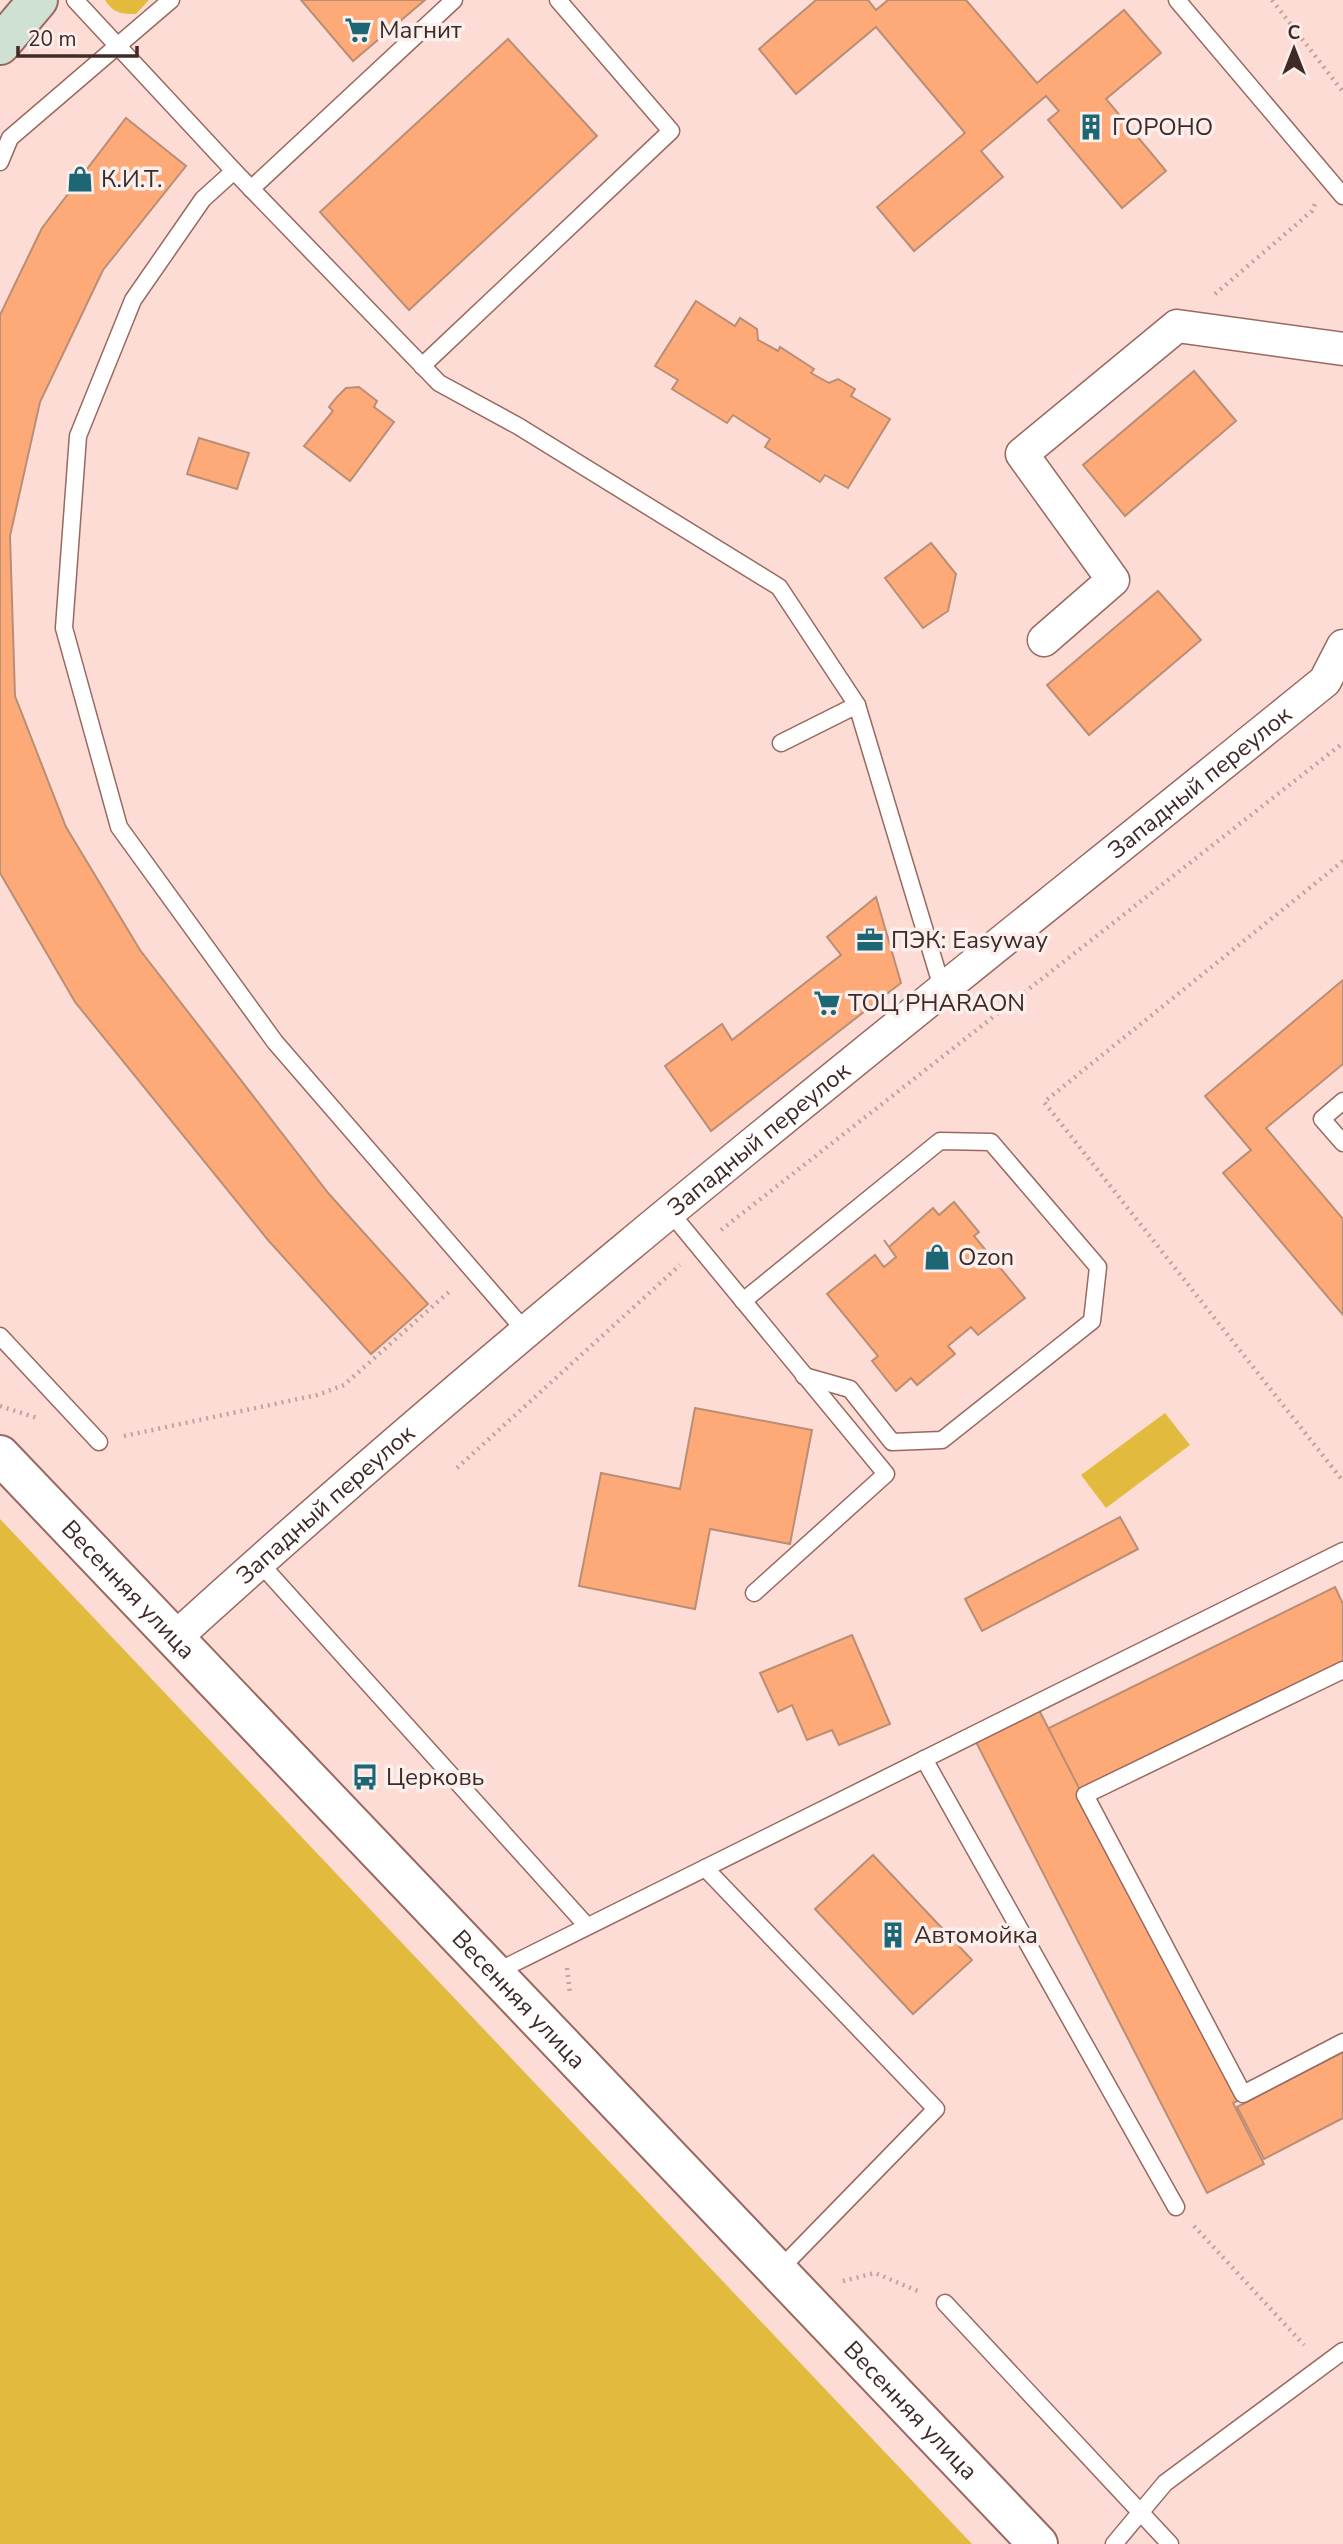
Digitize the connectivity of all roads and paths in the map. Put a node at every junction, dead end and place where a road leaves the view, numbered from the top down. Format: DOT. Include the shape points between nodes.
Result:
graph roads {
  1 [pos="38,0"];
  2 [pos="75,0"];
  3 [pos="171,0"];
  4 [pos="454,0"];
  5 [pos="558,0"];
  6 [pos="1178,0"];
  7 [pos="1272,0"];
  8 [pos="0,45"];
  9 [pos="117,47"];
  10 [pos="1343,92"];
  11 [pos="0,162"];
  12 [pos="234,171"];
  13 [pos="1324,174"];
  14 [pos="251,189"];
  15 [pos="1343,196"];
  16 [pos="1177,326"];
  17 [pos="1343,349"];
  18 [pos="422,366"];
  19 [pos="1044,640"];
  20 [pos="1343,646"];
  21 [pos="857,705"];
  22 [pos="781,743"];
  23 [pos="1343,743"];
  24 [pos="1343,861"];
  25 [pos="943,990"];
  26 [pos="1343,1101"];
  27 [pos="1343,1143"];
  28 [pos="670,1212"];
  29 [pos="699,1247"];
  30 [pos="473,1270"];
  31 [pos="743,1301"];
  32 [pos="527,1333"];
  33 [pos="0,1336"];
  34 [pos="804,1376"];
  35 [pos="0,1406"];
  36 [pos="45,1420"];
  37 [pos="99,1442"];
  38 [pos="0,1455"];
  39 [pos="457,1468"];
  40 [pos="1343,1481"];
  41 [pos="1341,1557"];
  42 [pos="259,1562"];
  43 [pos="754,1593"];
  44 [pos="175,1639"];
  45 [pos="1343,1670"];
  46 [pos="924,1759"];
  47 [pos="705,1868"];
  48 [pos="587,1926"];
  49 [pos="494,1973"];
  50 [pos="1343,2042"];
  51 [pos="1176,2207"];
  52 [pos="788,2282"];
  53 [pos="945,2303"];
  54 [pos="1343,2351"];
  55 [pos="1324,2366"];
  56 [pos="1140,2512"];
  57 [pos="1038,2544"];
  58 [pos="1114,2544"];
  59 [pos="1170,2544"];
  1 -- 8 [label="main road"];
  2 -- 9 [label="lane"];
  3 -- 9 [label="lane"];
  4 -- 14 [label="lane"];
  5 -- 18 [label="lane" via="671,131"];
  6 -- 13 [label="lane"];
  7 -- 10 [label="path"];
  9 -- 11 [label="lane" via="10,138"];
  9 -- 12 [label="lane"];
  12 -- 14 [label="lane"];
  12 -- 30 [label="lane" via="203,199 133,300 78,436 64,628 119,827 275,1042"];
  13 -- 15 [label="lane"];
  13 -- 16 [label="path" via="1312,211"];
  14 -- 18 [label="lane"];
  16 -- 17 [label="street"];
  16 -- 19 [label="street" via="1022,453 1113,580"];
  18 -- 21 [label="lane" via="439,383 779,587"];
  20 -- 25 [label="street, Западный переулок" via="1325,681"];
  21 -- 22 [label="lane"];
  21 -- 25 [label="lane"];
  23 -- 29 [label="path"];
  24 -- 40 [label="path" via="1044,1102"];
  25 -- 28 [label="street, Западный переулок"];
  26 -- 27 [label="lane" via="1322,1119"];
  28 -- 29 [label="lane"];
  28 -- 32 [label="street, Западный переулок"];
  29 -- 31 [label="lane"];
  29 -- 39 [label="path"];
  30 -- 32 [label="lane"];
  30 -- 37 [label="path" via="344,1385 317,1395"];
  31 -- 34 [label="lane"];
  31 -- 34 [label="lane" via="940,1141 991,1142 1097,1267 1092,1321 942,1440 892,1442 850,1389"];
  32 -- 42 [label="street, Западный переулок"];
  33 -- 37 [label="lane"];
  34 -- 43 [label="lane" via="886,1474"];
  35 -- 36 [label="path"];
  38 -- 44 [label="street, Весенняя улица"];
  41 -- 46 [label="lane"];
  42 -- 44 [label="street, Западный переулок"];
  42 -- 48 [label="lane"];
  44 -- 49 [label="street, Весенняя улица"];
  45 -- 50 [label="lane" via="1085,1795 1243,2094"];
  46 -- 47 [label="lane"];
  46 -- 51 [label="lane"];
  47 -- 48 [label="lane"];
  47 -- 52 [label="lane" via="936,2109"];
  48 -- 49 [label="lane"];
  49 -- 52 [label="street, Весенняя улица"];
  51 -- 55 [label="path"];
  52 -- 53 [label="path" via="875,2273"];
  52 -- 57 [label="street, Весенняя улица"];
  53 -- 56 [label="lane"];
  54 -- 55 [label="lane"];
  55 -- 56 [label="lane" via="1165,2483"];
  56 -- 58 [label="lane"];
  56 -- 59 [label="lane"];
}
